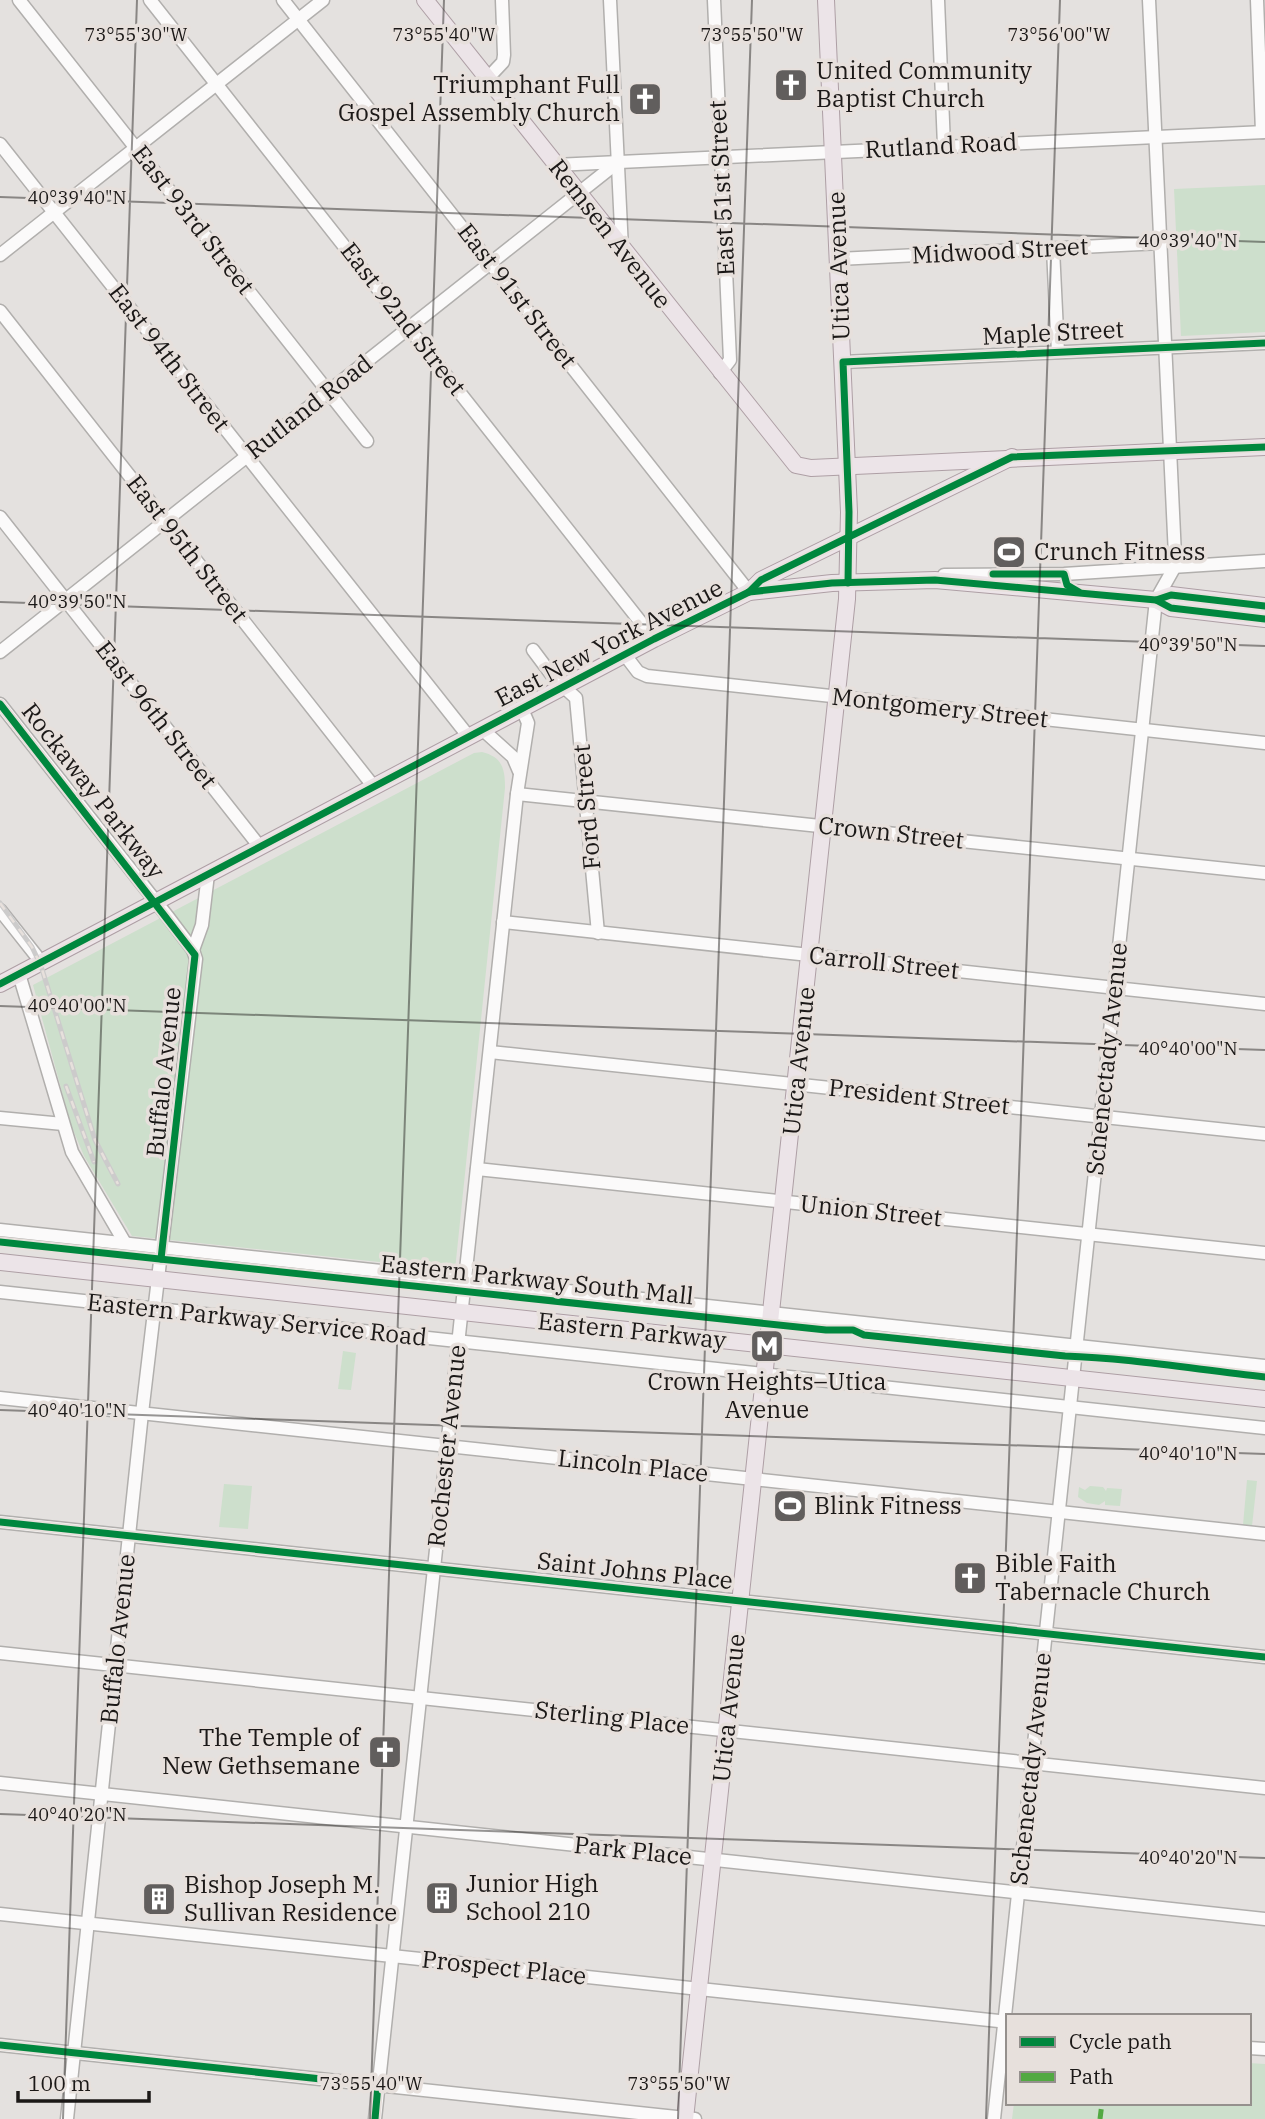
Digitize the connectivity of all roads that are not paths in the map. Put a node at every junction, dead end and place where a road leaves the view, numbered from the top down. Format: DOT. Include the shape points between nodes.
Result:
graph roads {
  1 [pos="19,0"];
  2 [pos="150,0"];
  3 [pos="283,0"];
  4 [pos="323,0"];
  5 [pos="425,0"];
  6 [pos="502,0"];
  7 [pos="610,0"];
  8 [pos="714,0"];
  9 [pos="826,0"];
  10 [pos="937,0"];
  11 [pos="1149,0"];
  12 [pos="1257,0"];
  13 [pos="298,19"];
  14 [pos="487,79"];
  15 [pos="217,83"];
  16 [pos="1264,132"];
  17 [pos="1155,136"];
  18 [pos="0,144"];
  19 [pos="944,146"];
  20 [pos="135,148"];
  21 [pos="834,152"];
  22 [pos="721,157"];
  23 [pos="618,162"];
  24 [pos="555,165"];
  25 [pos="579,195"];
  26 [pos="54,213"];
  27 [pos="1161,243"];
  28 [pos="622,249"];
  29 [pos="1053,249"];
  30 [pos="0,255"];
  31 [pos="838,259"];
  32 [pos="491,263"];
  33 [pos="0,311"];
  34 [pos="410,328"];
  35 [pos="1265,343"];
  36 [pos="1165,347"];
  37 [pos="1058,352"];
  38 [pos="843,362"];
  39 [pos="720,373"];
  40 [pos="328,392"];
  41 [pos="367,441"];
  42 [pos="1265,447"];
  43 [pos="1170,451"];
  44 [pos="247,456"];
  45 [pos="1012,457"];
  46 [pos="796,466"];
  47 [pos="847,466"];
  48 [pos="0,517"];
  49 [pos="165,521"];
  50 [pos="849,538"];
  51 [pos="1265,561"];
  52 [pos="1174,568"];
  53 [pos="917,581"];
  54 [pos="848,583"];
  55 [pos="749,592"];
  56 [pos="66,600"];
  57 [pos="1156,600"];
  58 [pos="1265,606"];
  59 [pos="1265,619"];
  60 [pos="654,639"];
  61 [pos="533,649"];
  62 [pos="0,652"];
  63 [pos="625,655"];
  64 [pos="564,687"];
  65 [pos="837,697"];
  66 [pos="0,704"];
  67 [pos="523,709"];
  68 [pos="1142,730"];
  69 [pos="476,734"];
  70 [pos="1265,743"];
  71 [pos="520,773"];
  72 [pos="374,787"];
  73 [pos="517,794"];
  74 [pos="586,801"];
  75 [pos="825,826"];
  76 [pos="260,847"];
  77 [pos="1129,858"];
  78 [pos="1265,873"];
  79 [pos="208,874"];
  80 [pos="156,902"];
  81 [pos="0,910"];
  82 [pos="503,922"];
  83 [pos="598,933"];
  84 [pos="193,950"];
  85 [pos="810,955"];
  86 [pos="42,963"];
  87 [pos="19,974"];
  88 [pos="0,984"];
  89 [pos="1115,988"];
  90 [pos="1265,1004"];
  91 [pos="491,1052"];
  92 [pos="796,1084"];
  93 [pos="1101,1117"];
  94 [pos="0,1118"];
  95 [pos="63,1124"];
  96 [pos="1265,1134"];
  97 [pos="477,1169"];
  98 [pos="783,1202"];
  99 [pos="0,1230"];
  100 [pos="1089,1234"];
  101 [pos="125,1243"];
  102 [pos="162,1248"];
  103 [pos="1265,1253"];
  104 [pos="0,1262"];
  105 [pos="158,1277"];
  106 [pos="465,1280"];
  107 [pos="0,1292"];
  108 [pos="154,1309"];
  109 [pos="462,1312"];
  110 [pos="772,1313"];
  111 [pos="459,1342"];
  112 [pos="768,1345"];
  113 [pos="1077,1346"];
  114 [pos="1265,1366"];
  115 [pos="765,1373"];
  116 [pos="1073,1378"];
  117 [pos="0,1398"];
  118 [pos="1265,1399"];
  119 [pos="1070,1407"];
  120 [pos="142,1413"];
  121 [pos="1265,1428"];
  122 [pos="447,1446"];
  123 [pos="753,1479"];
  124 [pos="1059,1512"];
  125 [pos="0,1522"];
  126 [pos="1265,1534"];
  127 [pos="129,1536"];
  128 [pos="434,1568"];
  129 [pos="740,1601"];
  130 [pos="1046,1634"];
  131 [pos="0,1653"];
  132 [pos="1265,1657"];
  133 [pos="115,1665"];
  134 [pos="421,1698"];
  135 [pos="726,1730"];
  136 [pos="1032,1763"];
  137 [pos="0,1783"];
  138 [pos="1265,1788"];
  139 [pos="101,1794"];
  140 [pos="407,1826"];
  141 [pos="713,1859"];
  142 [pos="1018,1892"];
  143 [pos="0,1914"];
  144 [pos="1265,1919"];
  145 [pos="87,1923"];
  146 [pos="393,1956"];
  147 [pos="698,1989"];
  148 [pos="1007,2014"];
  149 [pos="1006,2022"];
  150 [pos="0,2045"];
  151 [pos="74,2053"];
  152 [pos="379,2085"];
  153 [pos="67,2119"];
  154 [pos="375,2119"];
  155 [pos="688,2119"];
  156 [pos="994,2119"];
  1 -- 20 [label="street, East 93rd Street"];
  2 -- 15 [label="street, East 92nd Street"];
  3 -- 13 [label="street, East 91st Street"];
  4 -- 13 [label="street"];
  5 -- 14 [label="main road, Remsen Avenue"];
  6 -- 14 [label="street" via="503,62"];
  7 -- 23 [label="street"];
  8 -- 22 [label="street, East 51st Street"];
  9 -- 21 [label="main road, Utica Avenue"];
  10 -- 19 [label="street"];
  11 -- 17 [label="street"];
  12 -- 16 [label="street"];
  13 -- 15 [label="street"];
  13 -- 32 [label="street, East 91st Street"];
  14 -- 24 [label="main road, Remsen Avenue"];
  15 -- 20 [label="street"];
  15 -- 34 [label="street, East 92nd Street"];
  16 -- 17 [label="street, Rutland Road"];
  17 -- 19 [label="street, Rutland Road"];
  17 -- 27 [label="street"];
  18 -- 26 [label="street, East 94th Street"];
  19 -- 21 [label="street, Rutland Road"];
  20 -- 26 [label="street"];
  20 -- 40 [label="street, East 93rd Street"];
  21 -- 22 [label="street, Rutland Road"];
  21 -- 31 [label="main road, Utica Avenue"];
  22 -- 23 [label="street, Rutland Road"];
  22 -- 39 [label="street, East 51st Street" via="730,360"];
  23 -- 24 [label="street, Rutland Road"];
  23 -- 25 [label="street, Rutland Road"];
  23 -- 28 [label="street"];
  24 -- 25 [label="main road, Remsen Avenue"];
  25 -- 28 [label="main road, Remsen Avenue"];
  25 -- 32 [label="street, Rutland Road"];
  26 -- 30 [label="street"];
  26 -- 44 [label="street, East 94th Street"];
  27 -- 29 [label="street, Midwood Street"];
  27 -- 36 [label="street"];
  28 -- 39 [label="main road, Remsen Avenue"];
  29 -- 31 [label="street, Midwood Street"];
  29 -- 37 [label="street"];
  31 -- 38 [label="main road, Utica Avenue"];
  32 -- 34 [label="street, Rutland Road"];
  32 -- 55 [label="street, East 91st Street"];
  33 -- 49 [label="street, East 95th Street"];
  34 -- 40 [label="street, Rutland Road"];
  34 -- 60 [label="street, East 92nd Street"];
  35 -- 36 [label="street, Maple Street"];
  36 -- 37 [label="street, Maple Street"];
  36 -- 43 [label="street"];
  37 -- 38 [label="street, Maple Street"];
  38 -- 47 [label="main road, Utica Avenue"];
  39 -- 46 [label="main road, Remsen Avenue"];
  40 -- 41 [label="street, East 93rd Street"];
  40 -- 44 [label="street, Rutland Road"];
  42 -- 43 [label="main road, East New York Avenue"];
  43 -- 45 [label="main road, East New York Avenue"];
  43 -- 52 [label="street"];
  44 -- 49 [label="street, Rutland Road"];
  44 -- 69 [label="street, East 94th Street"];
  45 -- 47 [label="main road, East New York Avenue"];
  45 -- 50 [label="main road, East New York Avenue"];
  46 -- 47 [label="main road, East New York Avenue"];
  47 -- 50 [label="main road, Utica Avenue"];
  48 -- 56 [label="street, East 96th Street"];
  49 -- 56 [label="street, Rutland Road"];
  49 -- 72 [label="street, East 95th Street"];
  50 -- 54 [label="main road, Utica Avenue"];
  50 -- 55 [label="main road, East New York Avenue" via="761,580"];
  51 -- 52 [label="street"];
  52 -- 53 [label="street" via="927,576"];
  52 -- 57 [label="street, Schenectady Avenue"];
  53 -- 54 [label="main road"];
  53 -- 57 [label="main road" via="976,582"];
  54 -- 55 [label="main road"];
  54 -- 65 [label="main road, Utica Avenue"];
  55 -- 60 [label="main road, East New York Avenue"];
  56 -- 62 [label="street, Rutland Road"];
  56 -- 76 [label="street, East 96th Street"];
  57 -- 58 [label="main road" via="1171,595"];
  57 -- 59 [label="main road" via="1171,608"];
  57 -- 68 [label="street, Schenectady Avenue"];
  60 -- 63 [label="main road, East New York Avenue"];
  61 -- 64 [label="street"];
  63 -- 64 [label="main road, East New York Avenue"];
  63 -- 65 [label="street, Montgomery Street" via="647,676"];
  64 -- 67 [label="main road, East New York Avenue"];
  64 -- 74 [label="street, Ford Street" via="576,698"];
  65 -- 68 [label="street, Montgomery Street"];
  65 -- 75 [label="main road, Utica Avenue"];
  66 -- 80 [label="street, Rockaway Parkway"];
  67 -- 69 [label="main road, East New York Avenue"];
  67 -- 71 [label="street, Rochester Avenue" via="528,723"];
  68 -- 70 [label="street, Montgomery Street"];
  68 -- 77 [label="street, Schenectady Avenue"];
  69 -- 71 [label="street" via="513,757"];
  69 -- 72 [label="main road, East New York Avenue"];
  71 -- 73 [label="street, Rochester Avenue"];
  72 -- 76 [label="main road, East New York Avenue"];
  73 -- 74 [label="street, Crown Street"];
  73 -- 82 [label="street, Rochester Avenue"];
  74 -- 75 [label="street, Crown Street"];
  74 -- 83 [label="street, Ford Street"];
  75 -- 77 [label="street, Crown Street"];
  75 -- 85 [label="main road, Utica Avenue"];
  76 -- 79 [label="main road, East New York Avenue"];
  77 -- 78 [label="street, Crown Street"];
  77 -- 89 [label="street, Schenectady Avenue"];
  79 -- 80 [label="main road, East New York Avenue"];
  79 -- 84 [label="street, Buffalo Avenue" via="202,925"];
  80 -- 84 [label="street"];
  80 -- 86 [label="main road, East New York Avenue"];
  81 -- 86 [label="street"];
  82 -- 83 [label="street, Carroll Street"];
  82 -- 91 [label="street, Rochester Avenue"];
  83 -- 85 [label="street, Carroll Street"];
  84 -- 102 [label="street, Buffalo Avenue"];
  85 -- 89 [label="street, Carroll Street"];
  85 -- 92 [label="main road, Utica Avenue"];
  86 -- 87 [label="main road, East New York Avenue"];
  87 -- 88 [label="main road, East New York Avenue"];
  87 -- 95 [label="street"];
  89 -- 90 [label="street, Carroll Street"];
  89 -- 93 [label="street, Schenectady Avenue"];
  91 -- 92 [label="street, President Street"];
  91 -- 97 [label="street, Rochester Avenue"];
  92 -- 93 [label="street, President Street"];
  92 -- 98 [label="main road, Utica Avenue"];
  93 -- 96 [label="street, President Street"];
  93 -- 100 [label="street, Schenectady Avenue"];
  94 -- 95 [label="street"];
  95 -- 101 [label="street" via="87,1181"];
  97 -- 98 [label="street, Union Street"];
  97 -- 106 [label="street, Rochester Avenue"];
  98 -- 100 [label="street, Union Street"];
  98 -- 110 [label="main road, Utica Avenue"];
  99 -- 101 [label="street"];
  100 -- 103 [label="street, Union Street"];
  100 -- 113 [label="street, Schenectady Avenue"];
  101 -- 102 [label="street"];
  102 -- 105 [label="street, Buffalo Avenue"];
  102 -- 106 [label="street"];
  104 -- 105 [label="main road, Eastern Parkway"];
  105 -- 108 [label="street, Buffalo Avenue"];
  105 -- 109 [label="main road, Eastern Parkway"];
  106 -- 109 [label="street, Rochester Avenue"];
  106 -- 110 [label="street"];
  107 -- 108 [label="street, Eastern Parkway Service Road"];
  108 -- 111 [label="street, Eastern Parkway Service Road"];
  108 -- 120 [label="street, Buffalo Avenue"];
  109 -- 111 [label="street, Rochester Avenue"];
  109 -- 112 [label="main road, Eastern Parkway"];
  110 -- 112 [label="main road, Utica Avenue"];
  110 -- 113 [label="street"];
  111 -- 115 [label="street, Eastern Parkway Service Road"];
  111 -- 122 [label="street, Rochester Avenue"];
  112 -- 115 [label="main road, Utica Avenue"];
  112 -- 116 [label="main road, Eastern Parkway"];
  113 -- 114 [label="street"];
  113 -- 116 [label="street, Schenectady Avenue"];
  115 -- 119 [label="street, Eastern Parkway Service Road"];
  115 -- 123 [label="main road, Utica Avenue"];
  116 -- 118 [label="main road, Eastern Parkway"];
  116 -- 119 [label="street, Schenectady Avenue"];
  117 -- 120 [label="street, Lincoln Place"];
  119 -- 121 [label="street, Eastern Parkway Service Road"];
  119 -- 124 [label="street, Schenectady Avenue"];
  120 -- 122 [label="street, Lincoln Place"];
  120 -- 127 [label="street, Buffalo Avenue"];
  122 -- 123 [label="street, Lincoln Place"];
  122 -- 128 [label="street, Rochester Avenue"];
  123 -- 124 [label="street, Lincoln Place"];
  123 -- 129 [label="main road, Utica Avenue"];
  124 -- 126 [label="street, Lincoln Place"];
  124 -- 130 [label="street, Schenectady Avenue"];
  125 -- 127 [label="street, Saint Johns Place"];
  127 -- 128 [label="street, Saint Johns Place"];
  127 -- 133 [label="street, Buffalo Avenue"];
  128 -- 129 [label="street, Saint Johns Place"];
  128 -- 134 [label="street, Rochester Avenue"];
  129 -- 130 [label="street, Saint Johns Place"];
  129 -- 135 [label="main road, Utica Avenue"];
  130 -- 132 [label="street, Saint Johns Place"];
  130 -- 136 [label="street, Schenectady Avenue"];
  131 -- 133 [label="street, Sterling Place"];
  133 -- 134 [label="street, Sterling Place"];
  133 -- 139 [label="street, Buffalo Avenue"];
  134 -- 135 [label="street, Sterling Place"];
  134 -- 140 [label="street, Rochester Avenue"];
  135 -- 136 [label="street, Sterling Place"];
  135 -- 141 [label="main road, Utica Avenue"];
  136 -- 138 [label="street, Sterling Place"];
  136 -- 142 [label="street, Schenectady Avenue"];
  137 -- 139 [label="street, Park Place"];
  139 -- 140 [label="street, Park Place"];
  139 -- 145 [label="street, Buffalo Avenue"];
  140 -- 141 [label="street, Park Place"];
  140 -- 146 [label="street, Rochester Avenue"];
  141 -- 142 [label="street, Park Place"];
  141 -- 147 [label="main road, Utica Avenue"];
  142 -- 144 [label="street, Park Place"];
  142 -- 148 [label="street, Schenectady Avenue"];
  143 -- 145 [label="street, Prospect Place"];
  145 -- 146 [label="street, Prospect Place"];
  145 -- 151 [label="street, Buffalo Avenue"];
  146 -- 147 [label="street, Prospect Place"];
  146 -- 152 [label="street, Rochester Avenue"];
  147 -- 149 [label="street, Prospect Place"];
  147 -- 155 [label="main road, Utica Avenue"];
  149 -- 156 [label="street, Schenectady Avenue"];
  150 -- 151 [label="street"];
  151 -- 152 [label="street"];
  151 -- 153 [label="street, Buffalo Avenue"];
  152 -- 154 [label="street, Rochester Avenue"];
  152 -- 155 [label="street"];
}
